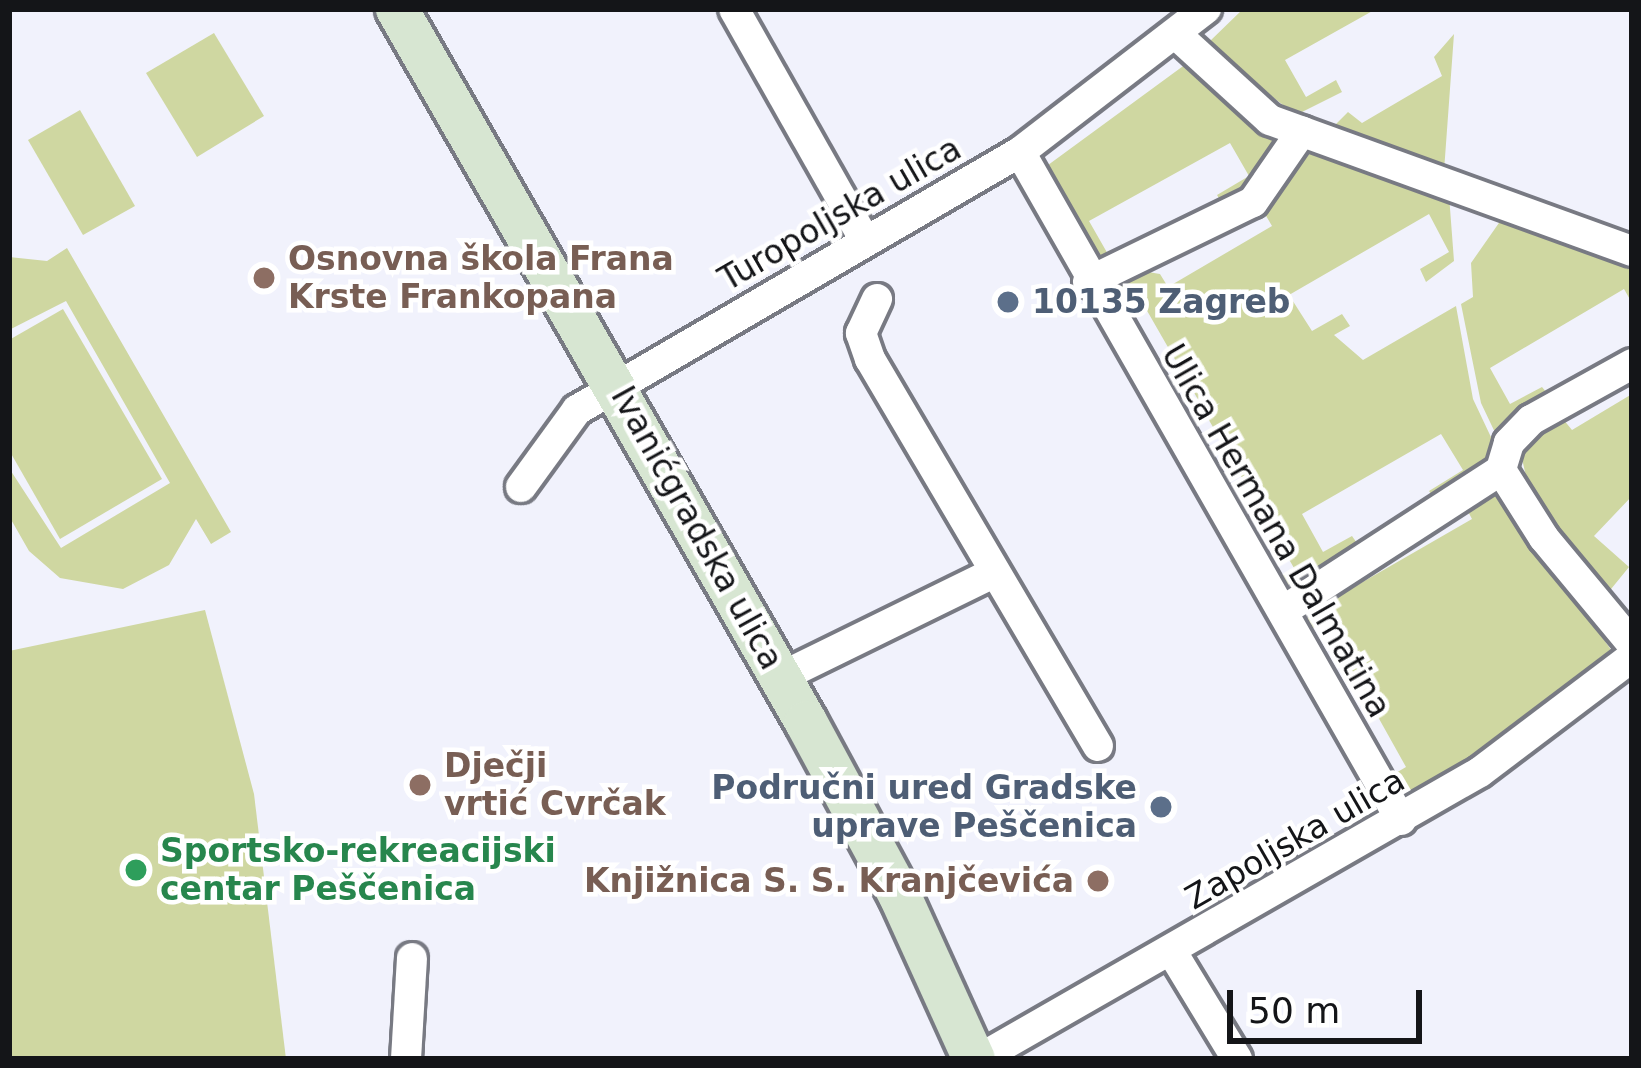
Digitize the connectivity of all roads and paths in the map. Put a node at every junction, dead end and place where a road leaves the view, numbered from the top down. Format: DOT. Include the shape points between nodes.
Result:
graph roads {
  1 [pos="397,9"];
  2 [pos="734,9"];
  3 [pos="1206,9"];
  4 [pos="1178,37"];
  5 [pos="1303,131"];
  6 [pos="1020,152"];
  7 [pos="863,237"];
  8 [pos="1632,251"];
  9 [pos="1088,282"];
  10 [pos="877,299"];
  11 [pos="1632,364"];
  12 [pos="617,385"];
  13 [pos="1501,470"];
  14 [pos="521,487"];
  15 [pos="995,572"];
  16 [pos="1283,610"];
  17 [pos="1632,644"];
  18 [pos="1632,657"];
  19 [pos="781,677"];
  20 [pos="1098,746"];
  21 [pos="1401,820"];
  22 [pos="1172,952"];
  23 [pos="412,958"];
  24 [pos="406,1059"];
  25 [pos="976,1059"];
  26 [pos="1237,1059"];
  1 -- 12 [label="street, Ivanićgradska ulica"];
  2 -- 7 [label="street"];
  3 -- 4 [label="street, Turopoljska ulica"];
  4 -- 5 [label="street" via="1243,102"];
  4 -- 6 [label="street, Turopoljska ulica"];
  5 -- 8 [label="street"];
  5 -- 9 [label="street" via="1253,202"];
  6 -- 7 [label="street, Turopoljska ulica"];
  6 -- 9 [label="street, Ulica Hermana Dalmatina"];
  7 -- 12 [label="street, Turopoljska ulica"];
  9 -- 16 [label="street, Ulica Hermana Dalmatina"];
  10 -- 15 [label="street" via="861,333 870,359"];
  11 -- 13 [label="street" via="1532,420 1509,443"];
  12 -- 14 [label="street, Turopoljska ulica" via="566,421"];
  12 -- 19 [label="street, Ivanićgradska ulica"];
  13 -- 16 [label="street"];
  13 -- 17 [label="street" via="1544,538"];
  15 -- 19 [label="street"];
  15 -- 20 [label="street"];
  16 -- 21 [label="street, Ulica Hermana Dalmatina"];
  18 -- 21 [label="street, Zapoljska ulica"];
  19 -- 25 [label="street, Ivanićgradska ulica" via="900,896"];
  21 -- 22 [label="street, Zapoljska ulica"];
  22 -- 25 [label="street, Zapoljska ulica"];
  22 -- 26 [label="street"];
  23 -- 24 [label="street"];
}
